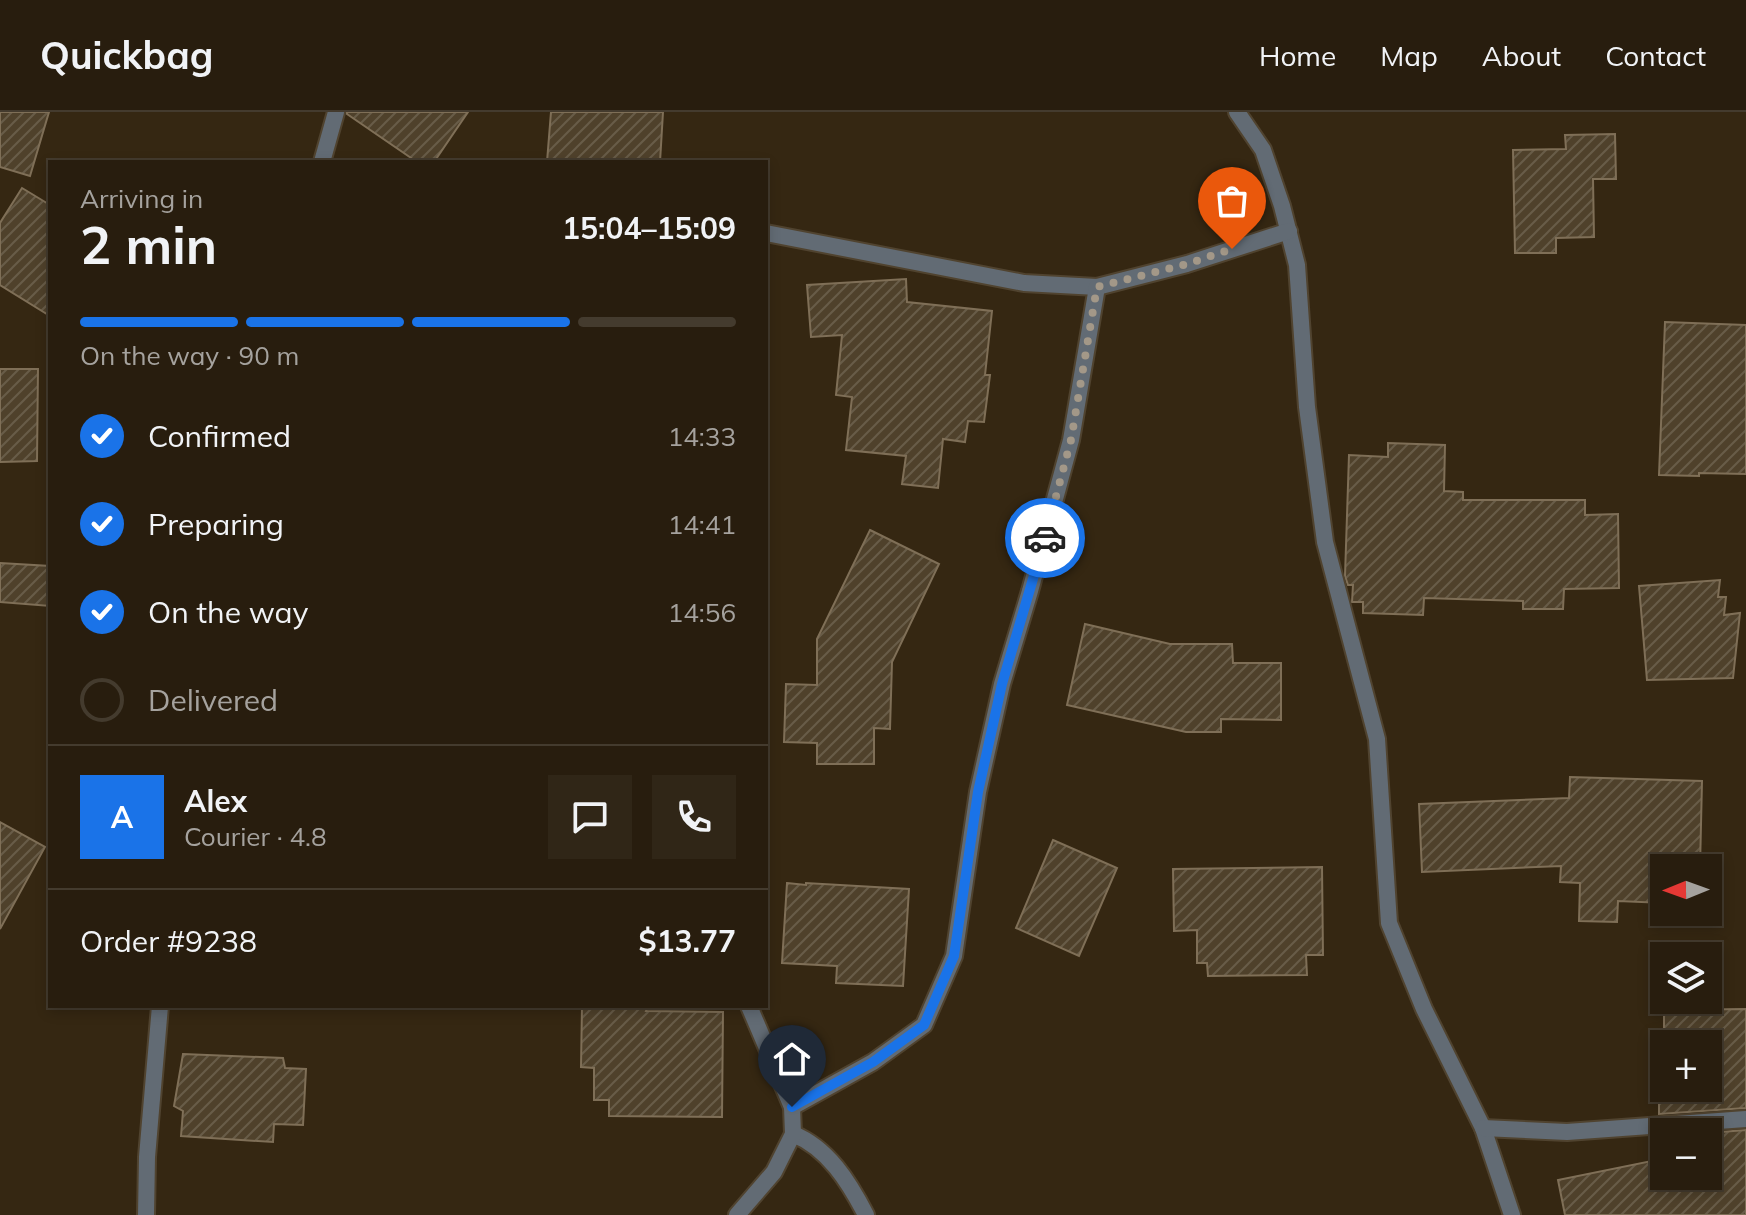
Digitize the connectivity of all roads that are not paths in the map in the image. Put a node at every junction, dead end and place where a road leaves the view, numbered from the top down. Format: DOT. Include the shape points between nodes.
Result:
graph roads {
  1 [pos="336,112"];
  2 [pos="1240,114"];
  3 [pos="323,160"];
  4 [pos="1289,231"];
  5 [pos="768,233"];
  6 [pos="1097,287"];
  7 [pos="160,1008"];
  8 [pos="750,1008"];
  9 [pos="792,1107"];
  10 [pos="1746,1119"];
  11 [pos="1483,1128"];
  12 [pos="793,1134"];
  13 [pos="146,1215"];
  14 [pos="737,1215"];
  15 [pos="866,1215"];
  16 [pos="1512,1215"];
  1 -- 3 [label="street"];
  2 -- 4 [label="street" via="1263,150"];
  4 -- 6 [label="street"];
  4 -- 11 [label="street" via="1297,265 1307,407 1325,542 1377,739 1389,923 1424,1009"];
  5 -- 6 [label="street" via="1024,283"];
  6 -- 9 [label="street" via="1071,440 1002,684 978,792 954,956 924,1025 873,1062"];
  7 -- 13 [label="street"];
  8 -- 9 [label="street"];
  9 -- 12 [label="street"];
  10 -- 11 [label="street" via="1567,1132"];
  11 -- 16 [label="street"];
  12 -- 14 [label="street" via="774,1172"];
  12 -- 15 [label="street" via="823,1152"];
}
